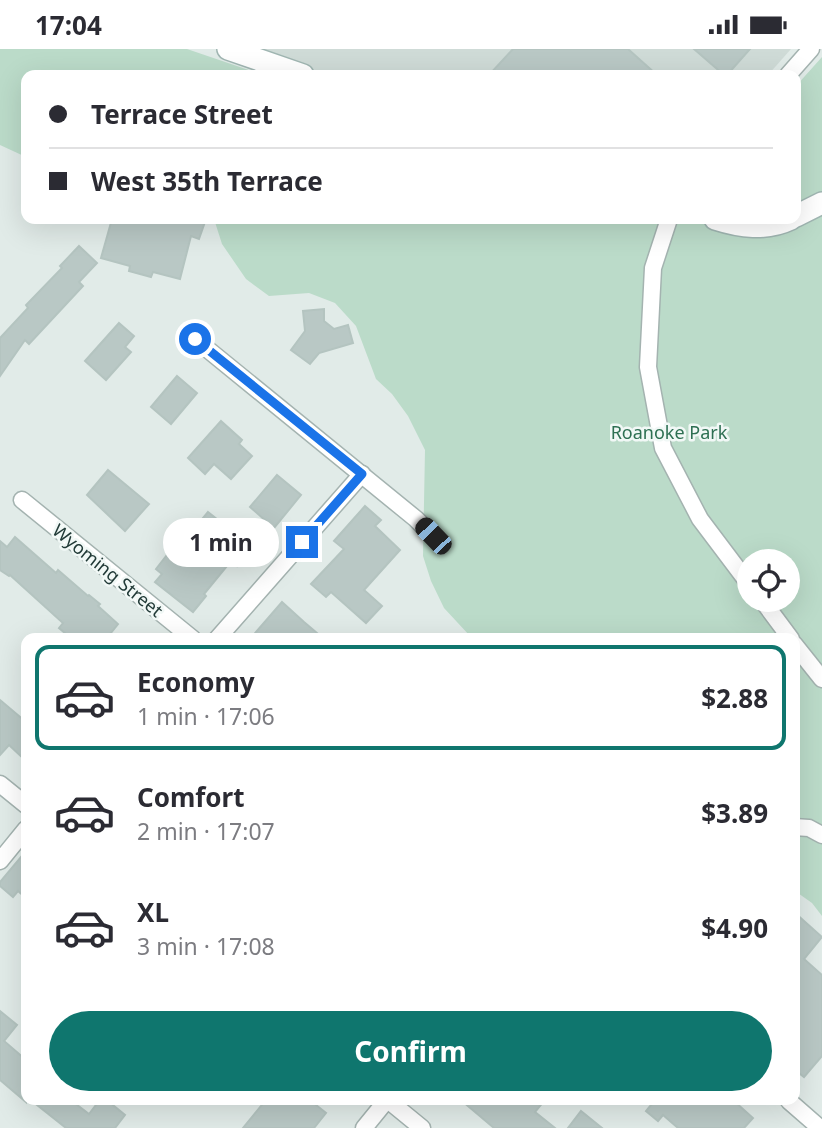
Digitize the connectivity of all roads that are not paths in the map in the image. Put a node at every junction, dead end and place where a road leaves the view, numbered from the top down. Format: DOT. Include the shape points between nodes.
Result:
graph roads {
  1 [pos="228,49"];
  2 [pos="811,49"];
  3 [pos="289,70"];
  4 [pos="792,70"];
  5 [pos="822,203"];
  6 [pos="801,214"];
  7 [pos="667,224"];
  8 [pos="731,224"];
  9 [pos="777,224"];
  10 [pos="195,339"];
  11 [pos="362,474"];
  12 [pos="22,500"];
  13 [pos="433,536"];
  14 [pos="737,568"];
  15 [pos="771,612"];
  16 [pos="186,633"];
  17 [pos="222,633"];
  18 [pos="787,633"];
  19 [pos="800,652"];
  20 [pos="822,679"];
  21 [pos="0,784"];
  22 [pos="21,801"];
  23 [pos="800,827"];
  24 [pos="21,835"];
  25 [pos="822,835"];
  26 [pos="0,861"];
  27 [pos="393,1105"];
  28 [pos="398,1105"];
  29 [pos="794,1105"];
  30 [pos="364,1128"];
  31 [pos="422,1128"];
  32 [pos="820,1128"];
  1 -- 3 [label="street"];
  2 -- 4 [label="street"];
  5 -- 6 [label="street"];
  7 -- 14 [label="street" via="653,268 648,367 663,448 701,519"];
  8 -- 9 [label="street"];
  10 -- 11 [label="street"];
  11 -- 13 [label="street"];
  11 -- 17 [label="street"];
  12 -- 16 [label="street, Wyoming Street"];
  15 -- 18 [label="street"];
  19 -- 20 [label="street"];
  21 -- 22 [label="street"];
  23 -- 25 [label="street"];
  24 -- 26 [label="street"];
  27 -- 30 [label="street"];
  28 -- 31 [label="street"];
  29 -- 32 [label="street"];
}
